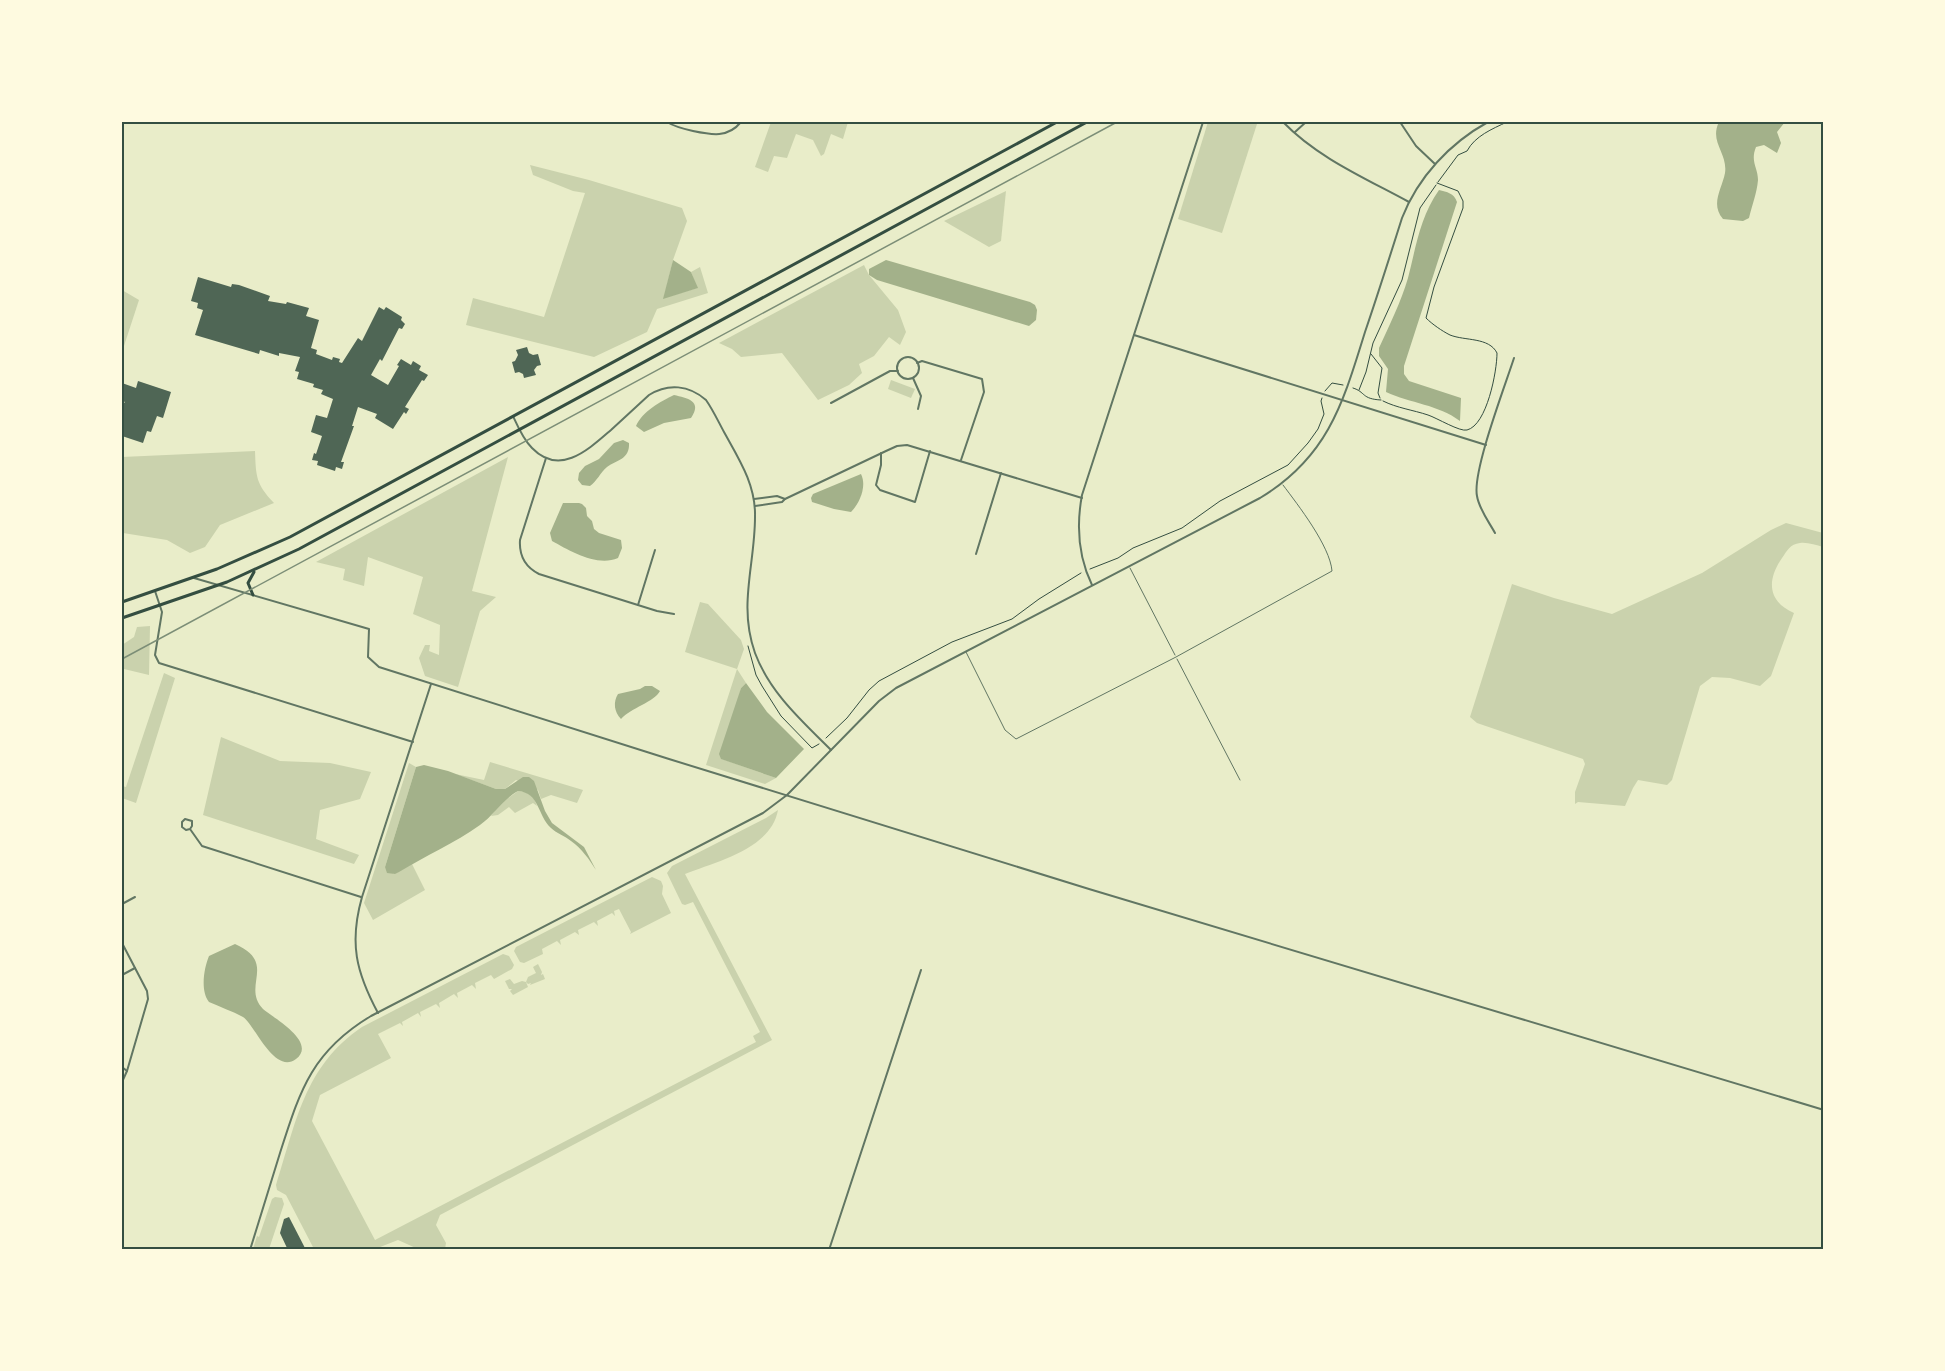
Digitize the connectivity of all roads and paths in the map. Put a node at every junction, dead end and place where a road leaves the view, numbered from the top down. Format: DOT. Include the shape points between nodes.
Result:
graph roads {
  1 [pos="667,122"];
  2 [pos="741,122"];
  3 [pos="1057,122"];
  4 [pos="1087,122"];
  5 [pos="1203,122"];
  6 [pos="1283,122"];
  7 [pos="1306,122"];
  8 [pos="1400,122"];
  9 [pos="1488,122"];
  10 [pos="1507,122"];
  11 [pos="1294,133"];
  12 [pos="1435,164"];
  13 [pos="1437,183"];
  14 [pos="1409,202"];
  15 [pos="1134,335"];
  16 [pos="1371,354"];
  17 [pos="1514,358"];
  18 [pos="918,363"];
  19 [pos="898,371"];
  20 [pos="913,378"];
  21 [pos="1348,386"];
  22 [pos="1359,390"];
  23 [pos="1323,394"];
  24 [pos="1343,400"];
  25 [pos="1381,400"];
  26 [pos="831,403"];
  27 [pos="918,409"];
  28 [pos="513,416"];
  29 [pos="519,429"];
  30 [pos="1486,445"];
  31 [pos="930,451"];
  32 [pos="880,453"];
  33 [pos="546,457"];
  34 [pos="961,460"];
  35 [pos="1001,473"];
  36 [pos="1281,483"];
  37 [pos="1082,498"];
  38 [pos="754,499"];
  39 [pos="785,499"];
  40 [pos="755,506"];
  41 [pos="1495,533"];
  42 [pos="655,550"];
  43 [pos="976,554"];
  44 [pos="1129,566"];
  45 [pos="254,570"];
  46 [pos="1086,571"];
  47 [pos="194,578"];
  48 [pos="218,585"];
  49 [pos="1092,585"];
  50 [pos="155,591"];
  51 [pos="253,595"];
  52 [pos="122,602"];
  53 [pos="160,605"];
  54 [pos="638,606"];
  55 [pos="675,614"];
  56 [pos="122,618"];
  57 [pos="748,646"];
  58 [pos="966,651"];
  59 [pos="1176,657"];
  60 [pos="431,683"];
  61 [pos="823,741"];
  62 [pos="413,742"];
  63 [pos="831,750"];
  64 [pos="1240,780"];
  65 [pos="787,795"];
  66 [pos="190,829"];
  67 [pos="135,897"];
  68 [pos="362,897"];
  69 [pos="122,904"];
  70 [pos="122,943"];
  71 [pos="135,968"];
  72 [pos="921,970"];
  73 [pos="122,975"];
  74 [pos="378,1013"];
  75 [pos="122,1067"];
  76 [pos="127,1071"];
  77 [pos="122,1082"];
  78 [pos="1824,1110"];
  79 [pos="250,1250"];
  80 [pos="829,1250"];
  1 -- 2 [label="street" via="715,135 732,130"];
  3 -- 28 [label="main road"];
  4 -- 29 [label="main road"];
  5 -- 15 [label="street"];
  6 -- 11 [label="street"];
  7 -- 11 [label="street"];
  8 -- 12 [label="street" via="1416,146"];
  9 -- 12 [label="street"];
  10 -- 13 [label="path" via="1458,155"];
  11 -- 14 [label="street" via="1322,154"];
  12 -- 14 [label="street"];
  13 -- 16 [label="path" via="1420,207 1402,280 1372,343"];
  13 -- 25 [label="path" via="1458,191 1464,201 1426,318 1450,334 1493,347 1497,353 1493,386 1482,413 1466,430"];
  14 -- 21 [label="street"];
  15 -- 23 [label="street"];
  15 -- 37 [label="street"];
  16 -- 22 [label="path"];
  16 -- 25 [label="path" via="1382,371 1378,393"];
  17 -- 30 [label="street"];
  18 -- 19 [label="street" via="903,359"];
  18 -- 20 [label="street" via="919,370"];
  18 -- 34 [label="street" via="982,379 984,392"];
  19 -- 20 [label="street" via="904,378"];
  19 -- 26 [label="street" via="890,371"];
  20 -- 27 [label="street" via="921,396"];
  21 -- 22 [label="path"];
  21 -- 23 [label="path" via="1332,383"];
  21 -- 24 [label="street"];
  22 -- 25 [label="path" via="1368,399"];
  23 -- 24 [label="street"];
  23 -- 46 [label="path" via="1324,414 1318,429 1288,465 1220,501 1174,532"];
  24 -- 30 [label="street"];
  24 -- 36 [label="street" via="1318,446"];
  28 -- 29 [label="street"];
  28 -- 47 [label="main road" via="290,537"];
  29 -- 33 [label="street" via="532,448"];
  29 -- 45 [label="main road"];
  30 -- 41 [label="street" via="1476,493"];
  31 -- 32 [label="street" via="907,445"];
  31 -- 32 [label="street" via="915,502 876,485"];
  31 -- 34 [label="street"];
  32 -- 39 [label="street"];
  33 -- 38 [label="street" via="562,460 581,455 654,392 684,388 699,394 709,405 746,471"];
  33 -- 54 [label="street" via="520,540 520,552 527,565 539,574"];
  34 -- 35 [label="street"];
  35 -- 37 [label="street"];
  35 -- 43 [label="street"];
  36 -- 44 [label="street" via="1260,498"];
  36 -- 59 [label="lane" via="1307,518 1332,571"];
  37 -- 46 [label="street" via="1078,539"];
  38 -- 39 [label="street"];
  38 -- 40 [label="street"];
  39 -- 40 [label="street"];
  40 -- 61 [label="street" via="746,599 752,644 776,693"];
  42 -- 54 [label="street"];
  44 -- 49 [label="street"];
  44 -- 59 [label="lane"];
  45 -- 48 [label="main road"];
  45 -- 51 [label="main road" via="248,583"];
  46 -- 49 [label="street"];
  46 -- 61 [label="path" via="1012,619 952,642 879,681"];
  47 -- 48 [label="street"];
  47 -- 50 [label="main road"];
  48 -- 51 [label="street"];
  48 -- 53 [label="main road"];
  49 -- 58 [label="street"];
  50 -- 52 [label="main road"];
  50 -- 53 [label="street"];
  51 -- 60 [label="street" via="369,629 370,661"];
  53 -- 56 [label="main road"];
  53 -- 62 [label="street" via="156,660"];
  54 -- 55 [label="street"];
  57 -- 61 [label="path" via="756,675 781,716 812,748"];
  58 -- 59 [label="lane" via="1005,730 1016,739"];
  58 -- 63 [label="street" via="889,693"];
  59 -- 64 [label="lane"];
  60 -- 62 [label="street"];
  60 -- 65 [label="street"];
  61 -- 63 [label="street"];
  62 -- 68 [label="street"];
  63 -- 65 [label="street"];
  65 -- 74 [label="street" via="759,816"];
  65 -- 78 [label="street"];
  66 -- 68 [label="street" via="202,846"];
  67 -- 69 [label="street"];
  68 -- 74 [label="street" via="355,930 356,955"];
  70 -- 71 [label="street"];
  71 -- 73 [label="street"];
  71 -- 76 [label="street" via="148,1001"];
  72 -- 80 [label="street"];
  74 -- 79 [label="street" via="337,1041 307,1079"];
  75 -- 76 [label="street"];
  76 -- 77 [label="street"];
}
